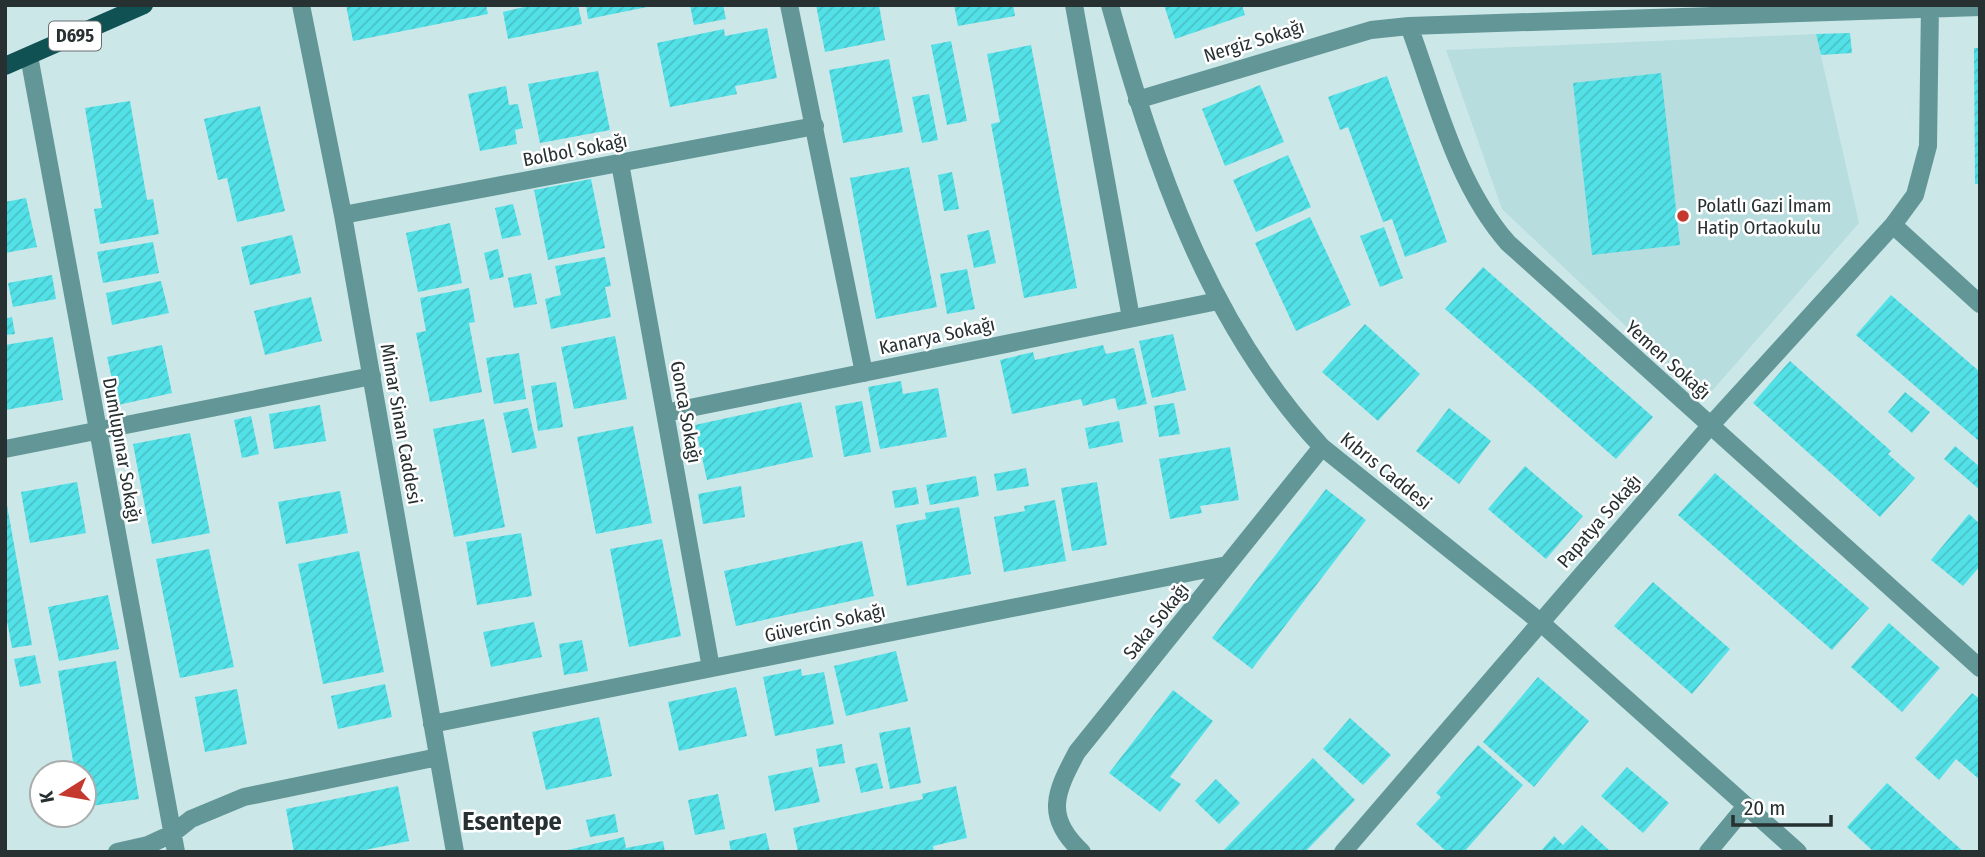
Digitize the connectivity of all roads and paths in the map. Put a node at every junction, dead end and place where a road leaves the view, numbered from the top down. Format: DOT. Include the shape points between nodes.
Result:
graph roads {
  1 [pos="144,5"];
  2 [pos="301,5"];
  3 [pos="789,5"];
  4 [pos="1074,5"];
  5 [pos="1110,5"];
  6 [pos="1930,7"];
  7 [pos="1980,7"];
  8 [pos="1409,26"];
  9 [pos="29,56"];
  10 [pos="5,66"];
  11 [pos="1137,100"];
  12 [pos="815,126"];
  13 [pos="620,163"];
  14 [pos="343,215"];
  15 [pos="1893,225"];
  16 [pos="1218,301"];
  17 [pos="1980,304"];
  18 [pos="1131,318"];
  19 [pos="864,373"];
  20 [pos="372,376"];
  21 [pos="665,413"];
  22 [pos="1710,426"];
  23 [pos="97,430"];
  24 [pos="1322,447"];
  25 [pos="5,449"];
  26 [pos="1227,565"];
  27 [pos="1539,621"];
  28 [pos="711,668"];
  29 [pos="1980,668"];
  30 [pos="432,724"];
  31 [pos="438,757"];
  32 [pos="1746,807"];
  33 [pos="174,843"];
  34 [pos="117,852"];
  35 [pos="455,852"];
  36 [pos="1082,852"];
  37 [pos="1343,852"];
  38 [pos="1708,852"];
  39 [pos="1798,852"];
  1 -- 9 [label="main road, D695"];
  2 -- 14 [label="street, Mimar Sinan Caddesi"];
  3 -- 12 [label="street"];
  4 -- 18 [label="street"];
  5 -- 11 [label="street, Kıbrıs Caddesi"];
  6 -- 7 [label="street, Nergiz Sokağı"];
  6 -- 8 [label="street, Nergiz Sokağı"];
  6 -- 15 [label="street, Papatya Sokağı" via="1928,146 1915,195"];
  8 -- 11 [label="street, Nergiz Sokağı" via="1333,39"];
  8 -- 22 [label="street, Yemen Sokağı" via="1469,187 1489,221"];
  9 -- 10 [label="main road, D695"];
  9 -- 23 [label="street, Dumlupınar Sokağı"];
  11 -- 16 [label="street, Kıbrıs Caddesi" via="1189,243"];
  12 -- 13 [label="street, Bolbol Sokağı"];
  12 -- 19 [label="street"];
  13 -- 14 [label="street, Bolbol Sokağı"];
  13 -- 21 [label="street, Gonca Sokağı"];
  14 -- 20 [label="street, Mimar Sinan Caddesi"];
  15 -- 17 [label="street"];
  15 -- 22 [label="street, Papatya Sokağı"];
  16 -- 18 [label="street, Kanarya Sokağı"];
  16 -- 24 [label="street, Kıbrıs Caddesi" via="1264,378"];
  18 -- 19 [label="street, Kanarya Sokağı"];
  19 -- 21 [label="street, Kanarya Sokağı"];
  20 -- 23 [label="street"];
  20 -- 30 [label="street, Mimar Sinan Caddesi"];
  21 -- 28 [label="street, Gonca Sokağı"];
  22 -- 27 [label="street, Papatya Sokağı"];
  22 -- 29 [label="street, Yemen Sokağı"];
  23 -- 25 [label="street"];
  23 -- 33 [label="street, Dumlupınar Sokağı"];
  24 -- 26 [label="street, Saka Sokağı"];
  24 -- 27 [label="street, Kıbrıs Caddesi"];
  26 -- 28 [label="street, Güvercin Sokağı"];
  26 -- 36 [label="street, Saka Sokağı" via="1077,752 1056,798 1064,835"];
  27 -- 32 [label="street, Kıbrıs Caddesi"];
  27 -- 37 [label="street, Papatya Sokağı"];
  28 -- 30 [label="street, Güvercin Sokağı"];
  30 -- 31 [label="street, Mimar Sinan Caddesi"];
  31 -- 33 [label="street" via="244,797 191,819"];
  31 -- 35 [label="street, Mimar Sinan Caddesi"];
  32 -- 38 [label="street"];
  32 -- 39 [label="street, Kıbrıs Caddesi"];
  33 -- 34 [label="street"];
}
